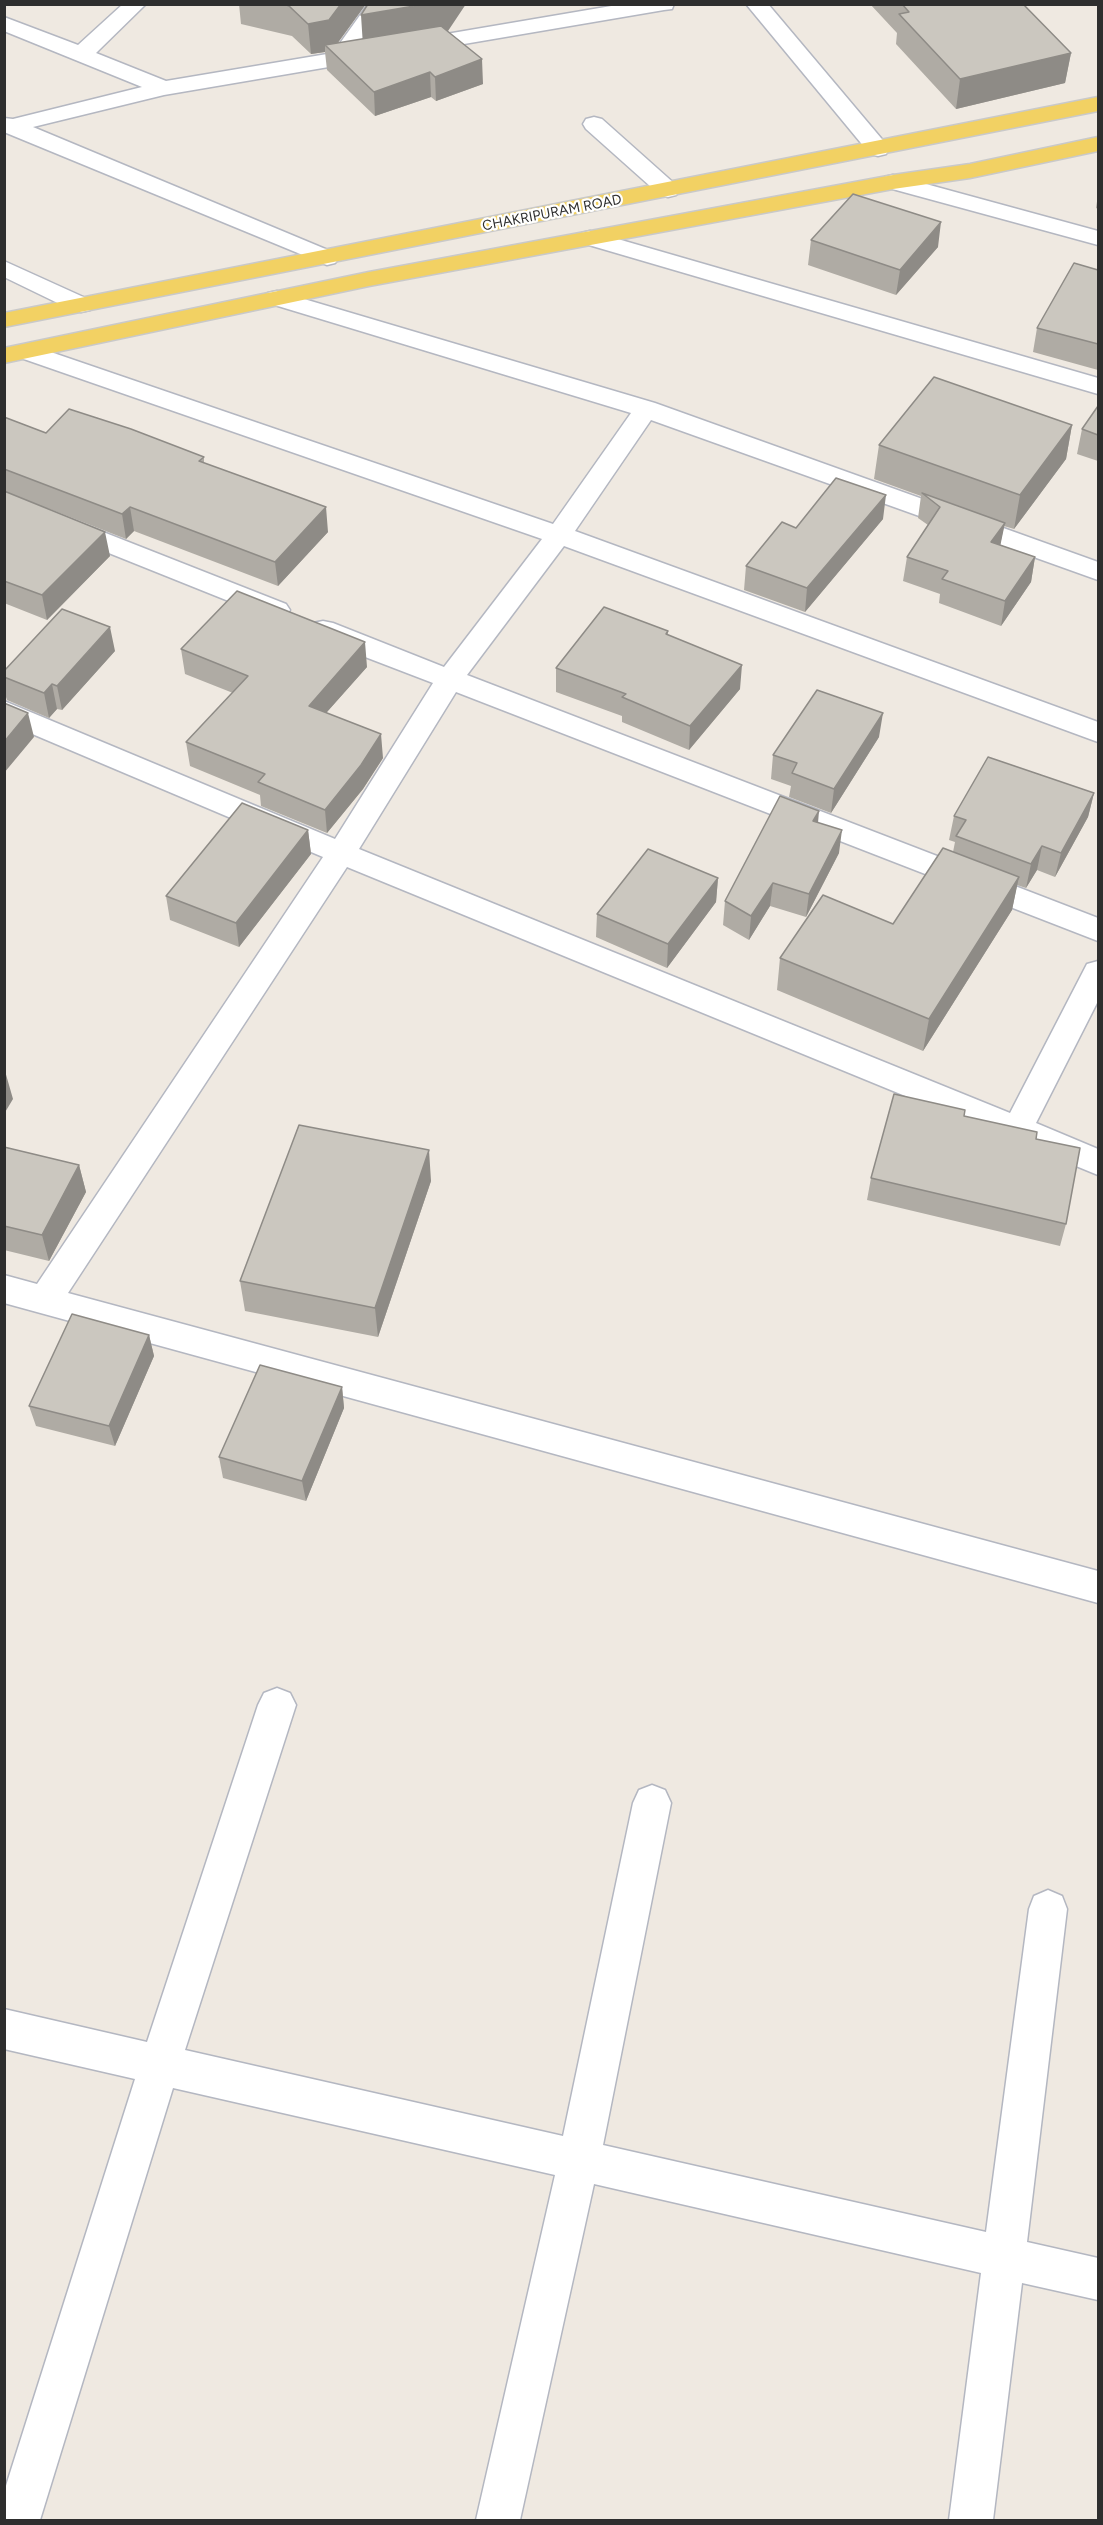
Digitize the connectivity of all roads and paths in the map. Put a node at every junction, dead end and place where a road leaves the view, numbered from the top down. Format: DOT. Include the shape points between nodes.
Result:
graph roads {
  1 [pos="136,4"];
  2 [pos="378,4"];
  3 [pos="664,4"];
  4 [pos="756,4"];
  5 [pos="4,23"];
  6 [pos="82,54"];
  7 [pos="340,59"];
  8 [pos="164,88"];
  9 [pos="1098,104"];
  10 [pos="8,124"];
  11 [pos="594,124"];
  12 [pos="1098,144"];
  13 [pos="878,149"];
  14 [pos="893,182"];
  15 [pos="668,190"];
  16 [pos="590,238"];
  17 [pos="1098,238"];
  18 [pos="327,258"];
  19 [pos="4,268"];
  20 [pos="277,298"];
  21 [pos="81,304"];
  22 [pos="4,320"];
  23 [pos="16,354"];
  24 [pos="1098,386"];
  25 [pos="646,409"];
  26 [pos="4,501"];
  27 [pos="559,536"];
  28 [pos="1098,571"];
  29 [pos="448,680"];
  30 [pos="4,711"];
  31 [pos="1098,732"];
  32 [pos="341,854"];
  33 [pos="1098,930"];
  34 [pos="1098,972"];
  35 [pos="1018,1128"];
  36 [pos="1098,1162"];
  37 [pos="4,1289"];
  38 [pos="44,1300"];
  39 [pos="1098,1587"];
  40 [pos="278,1705"];
  41 [pos="652,1803"];
  42 [pos="1048,1909"];
  43 [pos="4,2029"];
  44 [pos="160,2065"];
  45 [pos="579,2160"];
  46 [pos="1005,2258"];
  47 [pos="1098,2279"];
  48 [pos="18,2520"];
  49 [pos="498,2520"];
  50 [pos="971,2520"];
  1 -- 6 [label="street"];
  2 -- 7 [label="street"];
  3 -- 7 [label="street"];
  4 -- 13 [label="street"];
  5 -- 6 [label="street"];
  6 -- 8 [label="street"];
  7 -- 8 [label="street"];
  8 -- 10 [label="street"];
  9 -- 13 [label="main road, CHAKRIPURAM ROAD"];
  10 -- 18 [label="street"];
  11 -- 15 [label="street"];
  12 -- 14 [label="main road, CHAKRIPURAM ROAD" via="970,171"];
  13 -- 15 [label="main road, CHAKRIPURAM ROAD"];
  14 -- 16 [label="main road, CHAKRIPURAM ROAD"];
  14 -- 17 [label="street"];
  15 -- 18 [label="main road, CHAKRIPURAM ROAD"];
  16 -- 20 [label="main road, CHAKRIPURAM ROAD"];
  16 -- 24 [label="street"];
  18 -- 21 [label="main road, CHAKRIPURAM ROAD"];
  19 -- 21 [label="street"];
  20 -- 23 [label="main road, CHAKRIPURAM ROAD"];
  20 -- 25 [label="street"];
  21 -- 22 [label="main road, CHAKRIPURAM ROAD"];
  23 -- 27 [label="street"];
  25 -- 27 [label="street"];
  25 -- 28 [label="street"];
  26 -- 29 [label="street"];
  27 -- 29 [label="street"];
  27 -- 31 [label="street"];
  29 -- 32 [label="street"];
  29 -- 33 [label="street"];
  30 -- 32 [label="street"];
  32 -- 35 [label="street"];
  32 -- 38 [label="street"];
  34 -- 35 [label="street"];
  35 -- 36 [label="street"];
  37 -- 38 [label="street"];
  38 -- 39 [label="street"];
  40 -- 44 [label="street"];
  41 -- 45 [label="street"];
  42 -- 46 [label="street"];
  43 -- 44 [label="street"];
  44 -- 45 [label="street"];
  44 -- 48 [label="street"];
  45 -- 46 [label="street"];
  45 -- 49 [label="street"];
  46 -- 47 [label="street"];
  46 -- 50 [label="street"];
}
